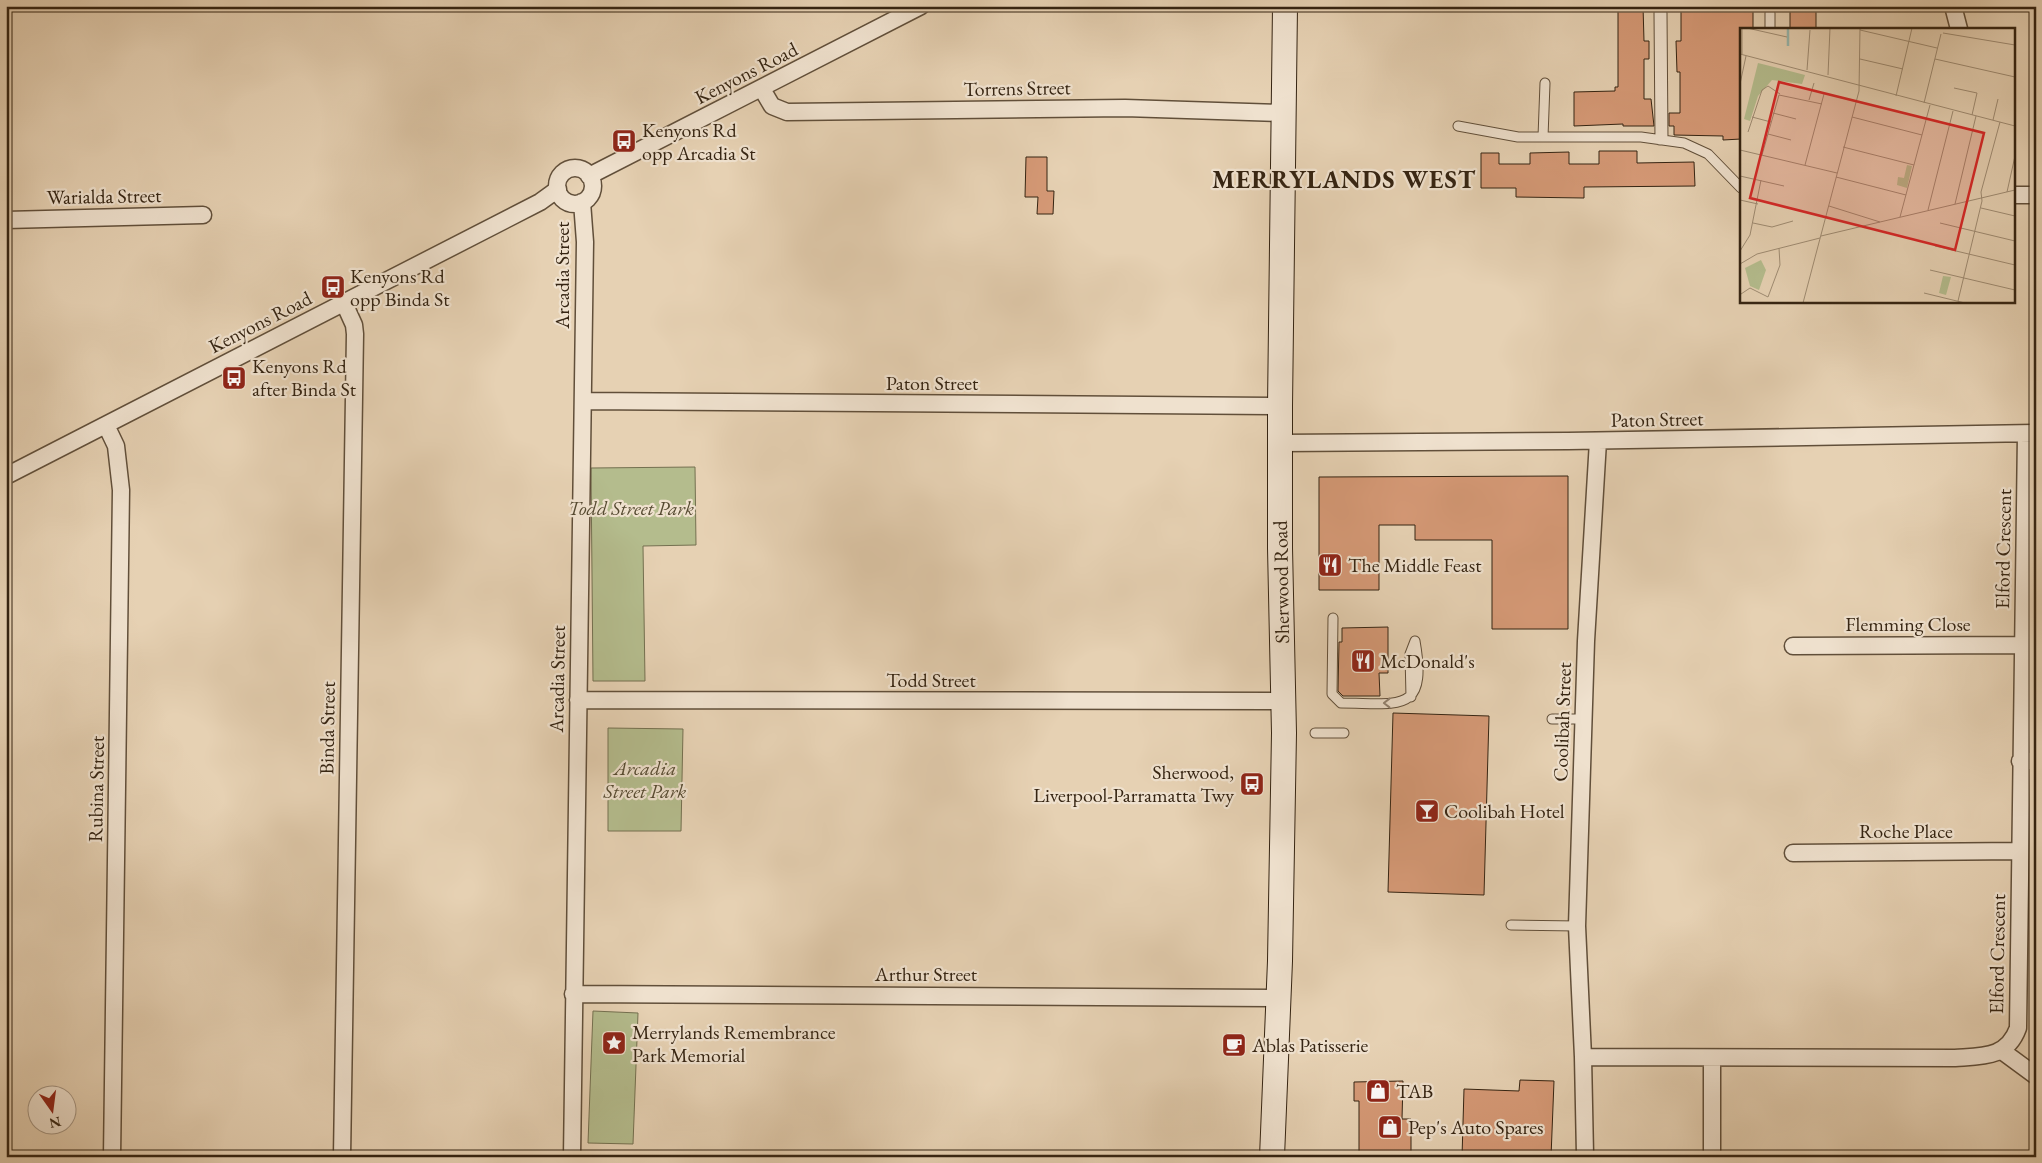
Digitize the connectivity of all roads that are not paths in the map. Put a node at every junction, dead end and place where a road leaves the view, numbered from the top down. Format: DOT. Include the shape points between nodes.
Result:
graph roads {
  1 [pos="1285,6"];
  2 [pos="1953,6"];
  3 [pos="914,8"];
  4 [pos="1770,13"];
  5 [pos="1770,28"];
  6 [pos="1960,28"];
  7 [pos="1545,83"];
  8 [pos="762,88"];
  9 [pos="1283,112"];
  10 [pos="1458,126"];
  11 [pos="1543,137"];
  12 [pos="1660,140"];
  13 [pos="589,176"];
  14 [pos="1740,187"];
  15 [pos="558,189"];
  16 [pos="2036,194"];
  17 [pos="2014,195"];
  18 [pos="582,202"];
  19 [pos="203,215"];
  20 [pos="6,220"];
  21 [pos="344,303"];
  22 [pos="583,401"];
  23 [pos="1280,406"];
  24 [pos="106,425"];
  25 [pos="2031,434"];
  26 [pos="1598,441"];
  27 [pos="1280,443"];
  28 [pos="6,476"];
  29 [pos="1333,618"];
  30 [pos="1415,641"];
  31 [pos="2023,645"];
  32 [pos="1793,646"];
  33 [pos="578,700"];
  34 [pos="1284,702"];
  35 [pos="1552,719"];
  36 [pos="1584,719"];
  37 [pos="1315,733"];
  38 [pos="1344,734"];
  39 [pos="2028,761"];
  40 [pos="2020,851"];
  41 [pos="1793,853"];
  42 [pos="1511,925"];
  43 [pos="1577,926"];
  44 [pos="573,994"];
  45 [pos="1278,998"];
  46 [pos="2002,1051"];
  47 [pos="1583,1057"];
  48 [pos="1712,1058"];
  49 [pos="2036,1076"];
  50 [pos="1585,1155"];
  51 [pos="112,1157"];
  52 [pos="342,1157"];
  53 [pos="572,1157"];
  54 [pos="1272,1157"];
  55 [pos="1712,1157"];
  1 -- 9 [label="main road, Sherwood Road"];
  2 -- 6 [label="street"];
  3 -- 8 [label="street, Kenyons Road"];
  4 -- 5 [label="lane"];
  7 -- 11 [label="lane"];
  8 -- 9 [label="street, Torrens Street" via="772,106 787,112 1125,108"];
  8 -- 13 [label="street, Kenyons Road"];
  9 -- 23 [label="main road, Sherwood Road"];
  10 -- 11 [label="lane" via="1518,137"];
  11 -- 12 [label="lane" via="1641,137"];
  12 -- 12 [label="lane" via="1662,140 1662,13 1660,13"];
  12 -- 14 [label="lane" via="1684,143 1708,154"];
  13 -- 15 [label="street" via="580,169 568,170 560,178"];
  13 -- 18 [label="street" via="592,191 590,197"];
  15 -- 18 [label="street" via="567,202"];
  15 -- 21 [label="street, Kenyons Road" via="540,202"];
  16 -- 17 [label="street"];
  18 -- 22 [label="street, Arcadia Street" via="585,242"];
  19 -- 20 [label="street, Warialda Street"];
  21 -- 24 [label="street, Kenyons Road"];
  21 -- 52 [label="street, Binda Street" via="355,334"];
  22 -- 23 [label="street, Paton Street"];
  22 -- 33 [label="street, Arcadia Street"];
  23 -- 27 [label="main road, Sherwood Road"];
  24 -- 28 [label="street, Kenyons Road"];
  24 -- 51 [label="street, Rubina Street" via="116,446 122,490"];
  25 -- 26 [label="street, Paton Street"];
  25 -- 31 [label="street, Elford Crescent"];
  26 -- 27 [label="street, Paton Street"];
  26 -- 36 [label="street, Coolibah Street"];
  27 -- 34 [label="main road, Sherwood Road"];
  30 -- 29 [label="lane, one-way" via="1418,685 1411,696 1399,703 1341,703 1332,694"];
  31 -- 32 [label="street, Flemming Close"];
  31 -- 39 [label="street, Elford Crescent"];
  33 -- 34 [label="street, Todd Street"];
  33 -- 44 [label="street, Arcadia Street"];
  34 -- 45 [label="main road, Sherwood Road"];
  35 -- 36 [label="lane"];
  36 -- 43 [label="street, Coolibah Street"];
  37 -- 38 [label="lane"];
  39 -- 40 [label="street, Elford Crescent"];
  40 -- 41 [label="street, Roche Place"];
  40 -- 46 [label="street, Elford Crescent" via="2018,1028"];
  42 -- 43 [label="lane"];
  43 -- 47 [label="street, Coolibah Street"];
  44 -- 45 [label="street, Arthur Street"];
  44 -- 53 [label="street, Arcadia Street"];
  45 -- 54 [label="main road, Sherwood Road"];
  46 -- 48 [label="street" via="1955,1058"];
  46 -- 49 [label="street"];
  47 -- 48 [label="street"];
  47 -- 50 [label="street, Coolibah Street"];
  48 -- 55 [label="street"];
}
